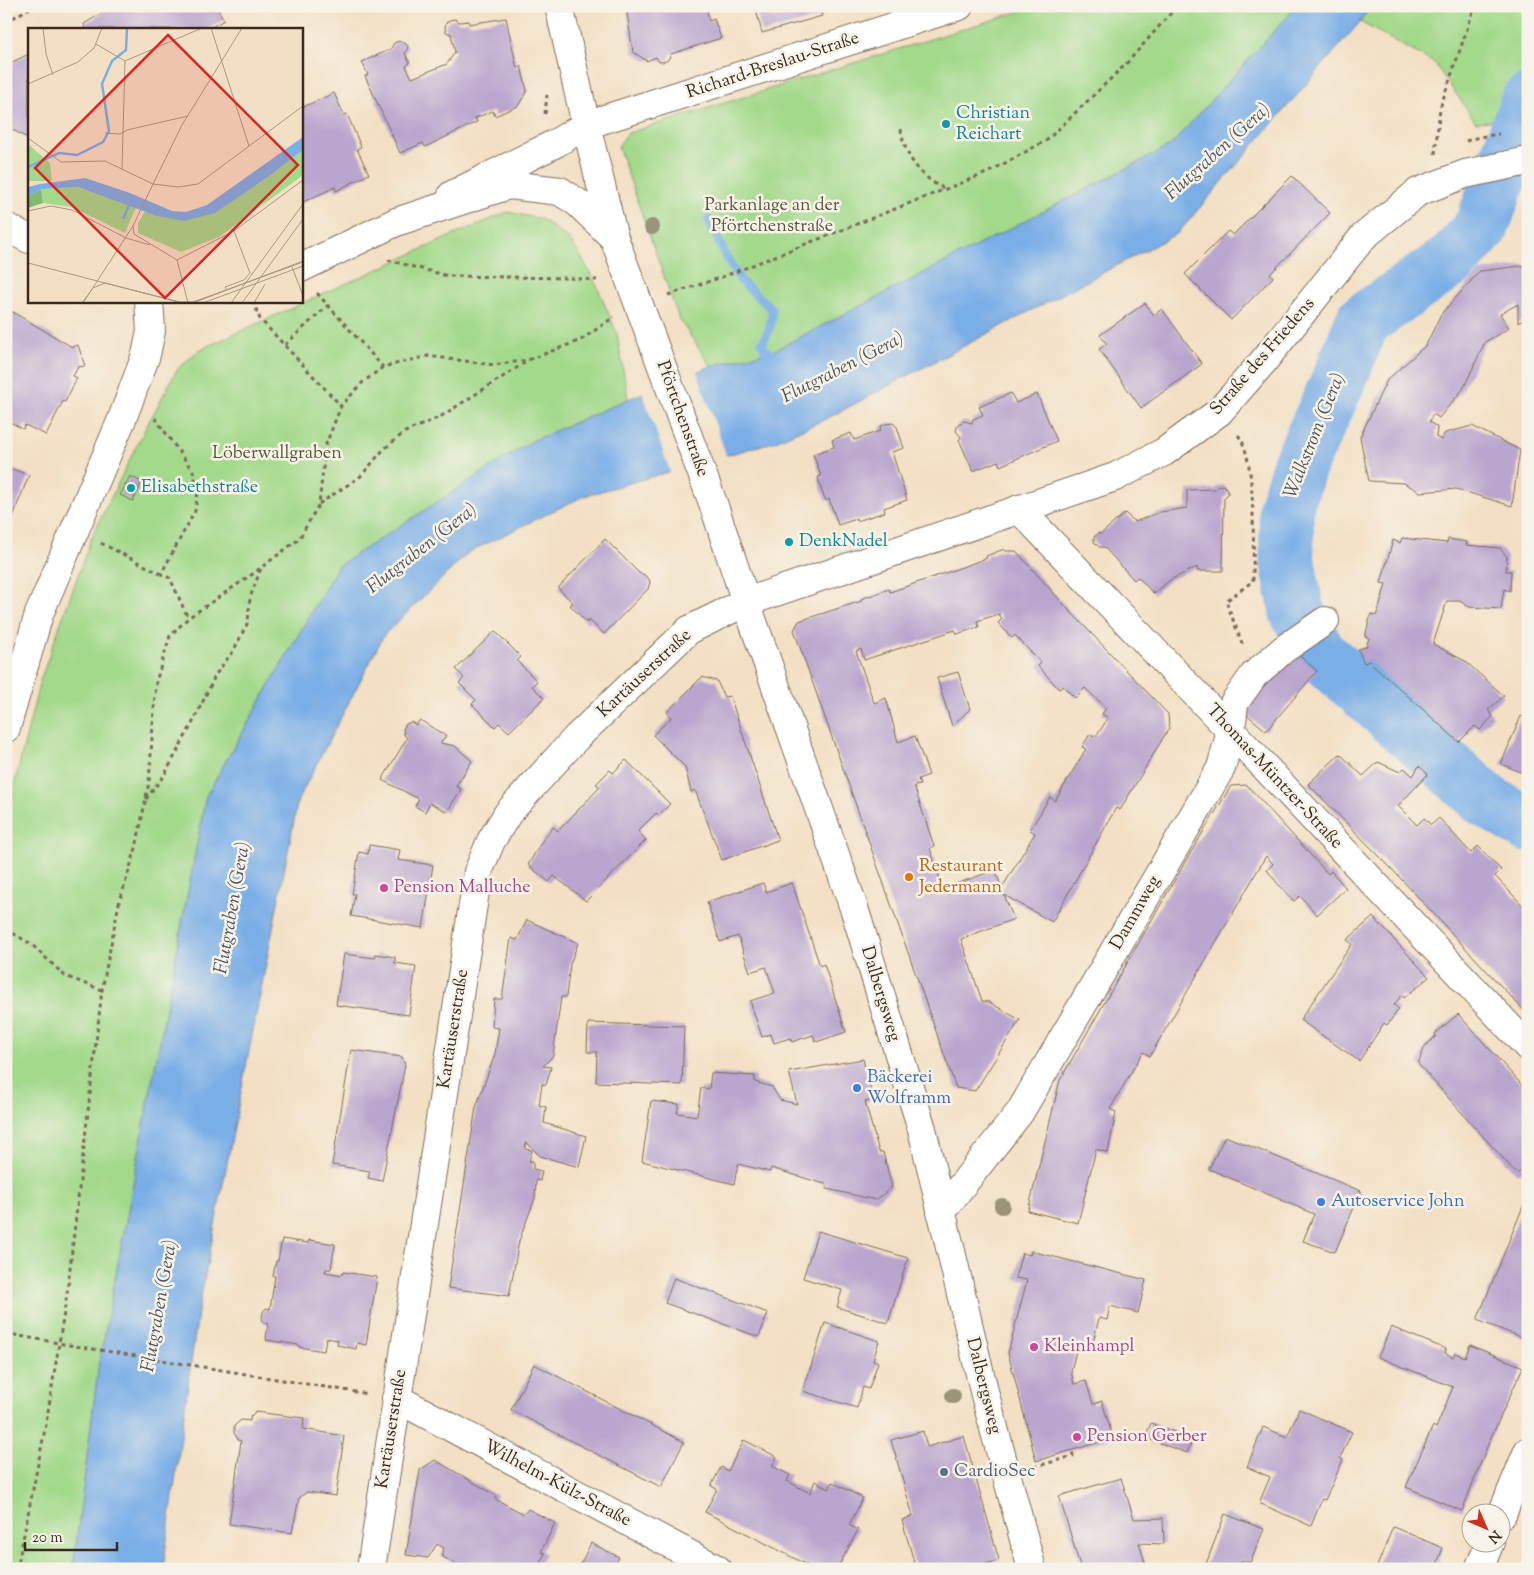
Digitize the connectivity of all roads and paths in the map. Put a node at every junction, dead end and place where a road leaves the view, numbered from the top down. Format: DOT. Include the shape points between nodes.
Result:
graph roads {
  1 [pos="33,6"];
  2 [pos="559,6"];
  3 [pos="959,6"];
  4 [pos="1177,6"];
  5 [pos="1475,6"];
  6 [pos="6,22"];
  7 [pos="586,125"];
  8 [pos="901,129"];
  9 [pos="1435,153"];
  10 [pos="1528,161"];
  11 [pos="944,189"];
  12 [pos="6,226"];
  13 [pos="385,228"];
  14 [pos="28,238"];
  15 [pos="614,238"];
  16 [pos="302,268"];
  17 [pos="606,281"];
  18 [pos="321,297"];
  19 [pos="661,297"];
  20 [pos="149,302"];
  21 [pos="253,302"];
  22 [pos="328,305"];
  23 [pos="621,312"];
  24 [pos="285,345"];
  25 [pos="528,360"];
  26 [pos="383,368"];
  27 [pos="341,406"];
  28 [pos="1219,412"];
  29 [pos="155,418"];
  30 [pos="319,504"];
  31 [pos="1019,509"];
  32 [pos="115,550"];
  33 [pos="261,567"];
  34 [pos="161,574"];
  35 [pos="746,602"];
  36 [pos="188,618"];
  37 [pos="1325,622"];
  38 [pos="1254,675"];
  39 [pos="6,728"];
  40 [pos="1231,731"];
  41 [pos="145,800"];
  42 [pos="6,930"];
  43 [pos="102,990"];
  44 [pos="1528,1047"];
  45 [pos="941,1212"];
  46 [pos="7,1333"];
  47 [pos="59,1343"];
  48 [pos="396,1398"];
  49 [pos="1072,1450"];
  50 [pos="1528,1451"];
  51 [pos="1006,1475"];
  52 [pos="1507,1502"];
  53 [pos="1486,1552"];
  54 [pos="16,1569"];
  55 [pos="371,1569"];
  56 [pos="718,1569"];
  57 [pos="1032,1569"];
  58 [pos="1478,1569"];
  1 -- 6 [label="path"];
  2 -- 7 [label="street"];
  3 -- 7 [label="street, Richard-Breslau-Straße"];
  4 -- 11 [label="path" via="1126,64 1047,140 989,172"];
  5 -- 9 [label="path" via="1440,108"];
  7 -- 13 [label="street, Pförtchenstraße"];
  7 -- 15 [label="street, Pförtchenstraße"];
  8 -- 11 [label="path" via="912,160 921,173"];
  10 -- 28 [label="street, Straße des Friedens" via="1466,174 1418,192 1363,238"];
  11 -- 19 [label="path" via="722,277"];
  12 -- 14 [label="street"];
  13 -- 15 [label="street, Pförtchenstraße" via="509,186 560,191 578,203"];
  13 -- 16 [label="street, Pförtchenstraße"];
  13 -- 17 [label="path" via="388,260 448,276"];
  15 -- 35 [label="street, Pförtchenstraße" via="713,503"];
  18 -- 22 [label="path"];
  20 -- 39 [label="street" via="152,331 146,355 39,614"];
  21 -- 24 [label="path" via="260,319"];
  22 -- 24 [label="path"];
  22 -- 26 [label="path"];
  23 -- 25 [label="path" via="582,340"];
  24 -- 27 [label="path"];
  25 -- 26 [label="path" via="494,365 428,356"];
  25 -- 30 [label="path" via="440,417 405,432 384,449 361,476"];
  26 -- 27 [label="path" via="362,383"];
  27 -- 30 [label="path" via="326,444"];
  28 -- 31 [label="street, Straße des Friedens" via="1164,452 1115,477"];
  28 -- 38 [label="path" via="1243,442 1251,486 1254,582 1226,601"];
  29 -- 34 [label="path" via="193,472 198,492 195,512"];
  30 -- 33 [label="path" via="299,539"];
  31 -- 35 [label="street, Straße des Friedens"];
  31 -- 40 [label="street, Thomas-Müntzer-Straße"];
  32 -- 34 [label="path"];
  33 -- 36 [label="path"];
  33 -- 41 [label="path" via="250,598 248,622 234,650 216,674 164,774"];
  34 -- 36 [label="path" via="170,578"];
  35 -- 45 [label="street, Dalbergsweg" via="855,912 922,1129"];
  35 -- 48 [label="street, Kartäuserstraße" via="689,630 540,778 508,813 488,849 478,872"];
  36 -- 41 [label="path" via="170,636 156,682"];
  37 -- 38 [label="street, Dammweg" via="1284,649"];
  38 -- 40 [label="street, Dammweg" via="1234,703"];
  40 -- 44 [label="street, Thomas-Müntzer-Straße"];
  40 -- 45 [label="street, Dammweg" via="1221,768 1020,1112"];
  41 -- 43 [label="path" via="136,848 118,903"];
  42 -- 43 [label="path" via="31,944 65,976"];
  43 -- 47 [label="path"];
  45 -- 51 [label="street, Dalbergsweg"];
  46 -- 47 [label="path"];
  47 -- 48 [label="path"];
  47 -- 54 [label="path"];
  48 -- 55 [label="street, Kartäuserstraße"];
  48 -- 56 [label="street, Wilhelm-Külz-Straße"];
  49 -- 51 [label="path" via="1073,1456"];
  50 -- 52 [label="street"];
  51 -- 57 [label="street, Dalbergsweg"];
  53 -- 58 [label="street"];
}
